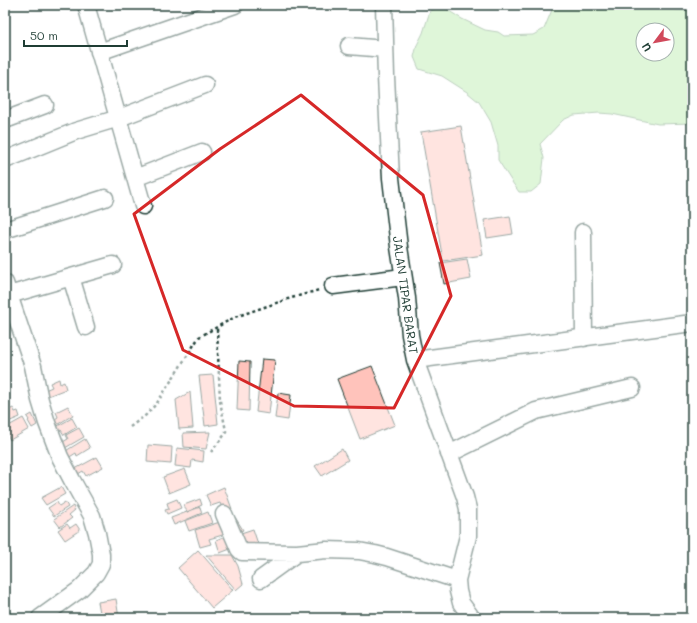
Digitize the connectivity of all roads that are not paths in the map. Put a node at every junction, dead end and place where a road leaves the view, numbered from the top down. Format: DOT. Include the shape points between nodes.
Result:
graph roads {
  1 [pos="86,5"];
  2 [pos="235,5"];
  3 [pos="384,5"];
  4 [pos="349,46"];
  5 [pos="385,49"];
  6 [pos="99,52"];
  7 [pos="205,85"];
  8 [pos="45,105"];
  9 [pos="119,118"];
  10 [pos="5,120"];
  11 [pos="202,152"];
  12 [pos="5,160"];
  13 [pos="135,178"];
  14 [pos="105,198"];
  15 [pos="143,206"];
  16 [pos="5,230"];
  17 [pos="583,232"];
  18 [pos="113,264"];
  19 [pos="71,277"];
  20 [pos="403,278"];
  21 [pos="333,286"];
  22 [pos="7,289"];
  23 [pos="692,323"];
  24 [pos="86,327"];
  25 [pos="584,338"];
  26 [pos="415,360"];
  27 [pos="632,388"];
  28 [pos="449,454"];
  29 [pos="224,514"];
  30 [pos="297,553"];
  31 [pos="261,579"];
  32 [pos="457,580"];
  33 [pos="40,618"];
  34 [pos="472,618"];
  1 -- 6 [label="street"];
  2 -- 6 [label="street"];
  3 -- 5 [label="street, JALAN TIPAR BARAT"];
  4 -- 5 [label="street"];
  5 -- 20 [label="street, JALAN TIPAR BARAT" via="391,178"];
  6 -- 9 [label="street"];
  7 -- 9 [label="street"];
  8 -- 10 [label="street"];
  9 -- 12 [label="street" via="76,131"];
  9 -- 13 [label="street"];
  11 -- 13 [label="street"];
  13 -- 15 [label="street"];
  14 -- 16 [label="street"];
  17 -- 25 [label="street"];
  18 -- 19 [label="street"];
  19 -- 22 [label="street"];
  19 -- 24 [label="street"];
  20 -- 21 [label="street"];
  20 -- 26 [label="street, JALAN TIPAR BARAT"];
  22 -- 33 [label="street" via="33,366 47,423 60,457 92,516 101,554 101,564 96,573 79,590"];
  23 -- 25 [label="street"];
  25 -- 26 [label="street"];
  26 -- 28 [label="street, JALAN TIPAR BARAT"];
  27 -- 28 [label="street" via="536,411"];
  28 -- 32 [label="street, JALAN TIPAR BARAT" via="465,497 469,520 468,536"];
  29 -- 30 [label="street" via="241,551"];
  30 -- 31 [label="street"];
  30 -- 32 [label="street" via="326,550 359,551 387,557"];
  32 -- 34 [label="street, JALAN TIPAR BARAT" via="461,603"];
}
